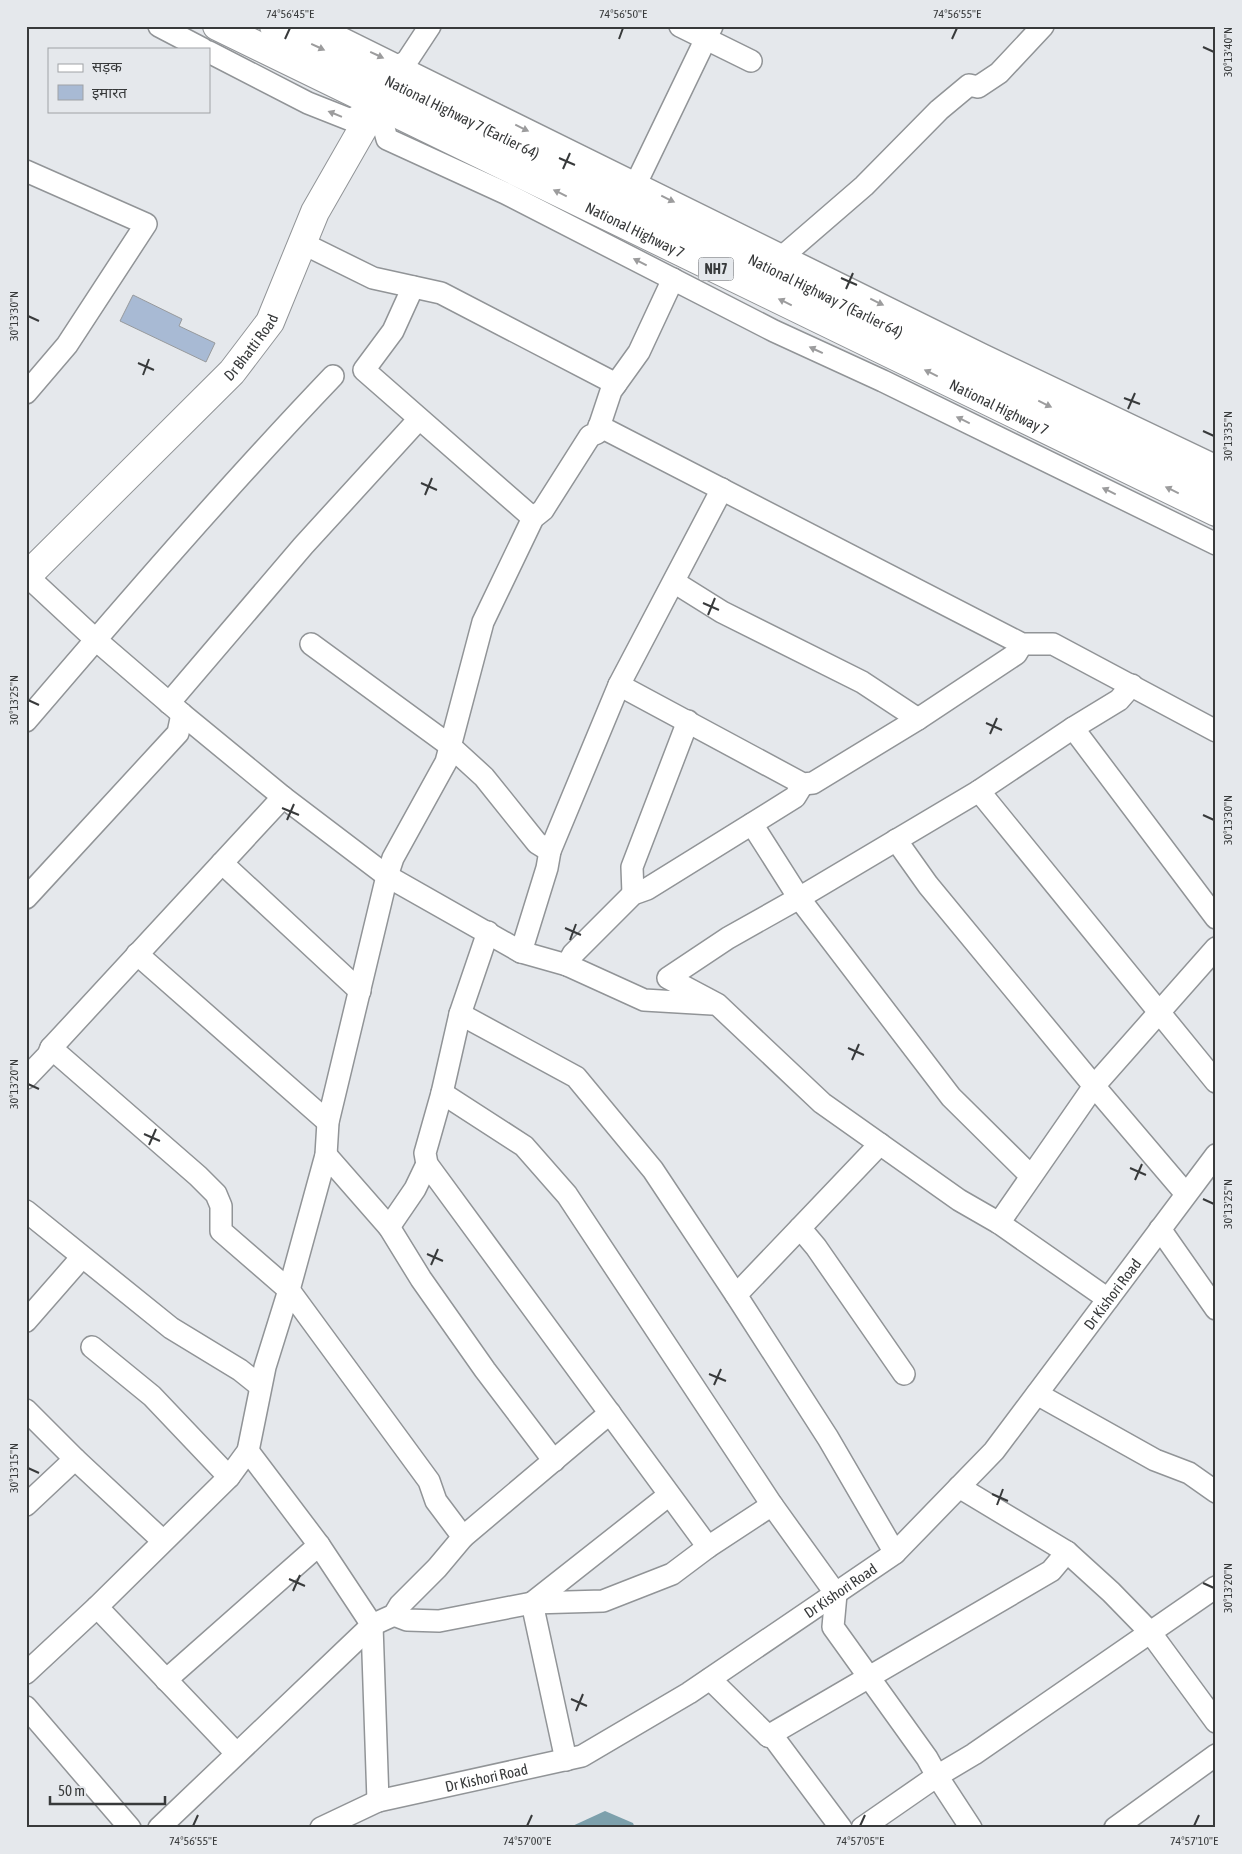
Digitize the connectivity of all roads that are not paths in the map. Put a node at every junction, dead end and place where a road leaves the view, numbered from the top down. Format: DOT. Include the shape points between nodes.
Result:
graph roads {
  1 [pos="159,26"];
  2 [pos="217,26"];
  3 [pos="274,26"];
  4 [pos="317,26"];
  5 [pos="430,26"];
  6 [pos="680,26"];
  7 [pos="1043,26"];
  8 [pos="709,32"];
  9 [pos="200,48"];
  10 [pos="210,53"];
  11 [pos="751,61"];
  12 [pos="390,84"];
  13 [pos="26,171"];
  14 [pos="632,191"];
  15 [pos="302,243"];
  16 [pos="783,256"];
  17 [pos="673,279"];
  18 [pos="413,286"];
  19 [pos="333,376"];
  20 [pos="616,384"];
  21 [pos="26,393"];
  22 [pos="419,418"];
  23 [pos="599,426"];
  24 [pos="1216,466"];
  25 [pos="1216,487"];
  26 [pos="722,489"];
  27 [pos="1216,512"];
  28 [pos="533,518"];
  29 [pos="1216,544"];
  30 [pos="26,574"];
  31 [pos="674,582"];
  32 [pos="96,640"];
  33 [pos="311,644"];
  34 [pos="1022,644"];
  35 [pos="619,685"];
  36 [pos="1132,685"];
  37 [pos="176,709"];
  38 [pos="918,719"];
  39 [pos="26,721"];
  40 [pos="688,721"];
  41 [pos="1073,728"];
  42 [pos="1216,731"];
  43 [pos="449,745"];
  44 [pos="804,784"];
  45 [pos="979,791"];
  46 [pos="283,797"];
  47 [pos="752,824"];
  48 [pos="896,840"];
  49 [pos="550,851"];
  50 [pos="222,863"];
  51 [pos="387,876"];
  52 [pos="633,894"];
  53 [pos="26,898"];
  54 [pos="799,898"];
  55 [pos="1216,918"];
  56 [pos="488,932"];
  57 [pos="1216,948"];
  58 [pos="521,952"];
  59 [pos="138,954"];
  60 [pos="567,964"];
  61 [pos="360,990"];
  62 [pos="717,1004"];
  63 [pos="1160,1012"];
  64 [pos="460,1014"];
  65 [pos="51,1048"];
  66 [pos="26,1078"];
  67 [pos="1216,1082"];
  68 [pos="1094,1086"];
  69 [pos="442,1093"];
  70 [pos="328,1122"];
  71 [pos="880,1144"];
  72 [pos="326,1154"];
  73 [pos="1216,1155"];
  74 [pos="427,1164"];
  75 [pos="1031,1176"];
  76 [pos="1186,1194"];
  77 [pos="26,1211"];
  78 [pos="999,1223"];
  79 [pos="389,1227"];
  80 [pos="800,1228"];
  81 [pos="1160,1229"];
  82 [pos="82,1257"];
  83 [pos="289,1290"];
  84 [pos="736,1295"];
  85 [pos="1108,1299"];
  86 [pos="1216,1309"];
  87 [pos="26,1321"];
  88 [pos="92,1347"];
  89 [pos="904,1374"];
  90 [pos="260,1386"];
  91 [pos="1037,1394"];
  92 [pos="26,1410"];
  93 [pos="610,1413"];
  94 [pos="248,1451"];
  95 [pos="75,1459"];
  96 [pos="554,1461"];
  97 [pos="229,1477"];
  98 [pos="959,1487"];
  99 [pos="1216,1492"];
  100 [pos="670,1495"];
  101 [pos="26,1505"];
  102 [pos="772,1505"];
  103 [pos="463,1537"];
  104 [pos="163,1541"];
  105 [pos="319,1545"];
  106 [pos="708,1547"];
  107 [pos="1067,1552"];
  108 [pos="895,1553"];
  109 [pos="1216,1587"];
  110 [pos="836,1594"];
  111 [pos="532,1603"];
  112 [pos="98,1607"];
  113 [pos="394,1615"];
  114 [pos="372,1625"];
  115 [pos="1150,1632"];
  116 [pos="26,1673"];
  117 [pos="868,1678"];
  118 [pos="710,1679"];
  119 [pos="166,1680"];
  120 [pos="26,1707"];
  121 [pos="1216,1722"];
  122 [pos="768,1736"];
  123 [pos="236,1753"];
  124 [pos="1216,1755"];
  125 [pos="566,1760"];
  126 [pos="937,1776"];
  127 [pos="378,1801"];
  128 [pos="130,1828"];
  129 [pos="159,1828"];
  130 [pos="321,1828"];
  131 [pos="841,1828"];
  132 [pos="862,1828"];
  133 [pos="972,1828"];
  134 [pos="1115,1828"];
  1 -- 9 [label="street"];
  2 -- 12 [label="main road, National Highway 7 / NH7"];
  3 -- 12 [label="main road, National Highway 7 (Earlier 64) / NH7, one-way"];
  4 -- 12 [label="street, one-way"];
  5 -- 12 [label="street"];
  6 -- 8 [label="street"];
  7 -- 16 [label="street" via="999,73 978,87 969,86 939,110 864,186"];
  8 -- 11 [label="street"];
  8 -- 14 [label="street"];
  12 -- 10 [label="street, one-way" via="351,120 308,103"];
  12 -- 14 [label="main road, National Highway 7 (Earlier 64) / NH7, one-way"];
  12 -- 15 [label="main road, Dr Bhatti Road" via="315,212"];
  17 -- 12 [label="street, one-way" via="505,193 387,139"];
  27 -- 12 [label="main road, National Highway 7 / NH7, one-way"];
  13 -- 21 [label="street" via="146,224 67,344"];
  14 -- 16 [label="street, one-way"];
  14 -- 25 [label="main road, National Highway 7 (Earlier 64) / NH7, one-way"];
  15 -- 18 [label="street" via="373,278"];
  15 -- 30 [label="main road, Dr Bhatti Road" via="270,322 232,372 42,562"];
  16 -- 24 [label="street, one-way"];
  17 -- 20 [label="street" via="639,352"];
  29 -- 17 [label="street, one-way"];
  18 -- 20 [label="street" via="441,293"];
  18 -- 22 [label="street" via="393,330 364,370"];
  19 -- 32 [label="street" via="280,431"];
  20 -- 23 [label="street"];
  22 -- 28 [label="street"];
  22 -- 37 [label="street" via="303,546"];
  23 -- 26 [label="street"];
  23 -- 28 [label="street" via="543,510"];
  26 -- 31 [label="street"];
  26 -- 34 [label="street"];
  28 -- 43 [label="street" via="483,622"];
  30 -- 32 [label="street"];
  31 -- 35 [label="street"];
  31 -- 38 [label="street" via="722,612 862,682"];
  32 -- 37 [label="street"];
  32 -- 39 [label="street"];
  33 -- 43 [label="street"];
  34 -- 36 [label="street" via="1052,644"];
  34 -- 38 [label="street" via="1016,654"];
  35 -- 40 [label="street"];
  35 -- 49 [label="street"];
  36 -- 41 [label="street" via="1119,700"];
  36 -- 42 [label="street"];
  37 -- 46 [label="street"];
  37 -- 53 [label="street" via="178,733"];
  38 -- 44 [label="street" via="813,783"];
  40 -- 44 [label="street"];
  40 -- 52 [label="street" via="632,867"];
  41 -- 45 [label="street"];
  41 -- 55 [label="street"];
  43 -- 49 [label="street" via="484,777 537,843"];
  43 -- 51 [label="street" via="446,762 393,858"];
  44 -- 47 [label="street" via="796,797"];
  45 -- 48 [label="street"];
  45 -- 63 [label="street"];
  46 -- 50 [label="street"];
  46 -- 51 [label="street"];
  47 -- 52 [label="street" via="647,889"];
  47 -- 54 [label="street"];
  48 -- 54 [label="street"];
  48 -- 68 [label="street" via="928,885"];
  49 -- 58 [label="street"];
  50 -- 59 [label="street"];
  50 -- 61 [label="street"];
  51 -- 56 [label="street"];
  51 -- 61 [label="street"];
  52 -- 60 [label="street"];
  54 -- 62 [label="street" via="728,938 668,978"];
  54 -- 75 [label="street" via="951,1097"];
  56 -- 58 [label="street"];
  56 -- 64 [label="street"];
  57 -- 63 [label="street"];
  58 -- 60 [label="street"];
  59 -- 65 [label="street"];
  59 -- 70 [label="street"];
  60 -- 62 [label="street" via="644,1000"];
  61 -- 70 [label="street"];
  62 -- 71 [label="street" via="822,1103"];
  63 -- 67 [label="street"];
  63 -- 68 [label="street"];
  64 -- 69 [label="street"];
  64 -- 84 [label="street" via="576,1077 653,1170"];
  65 -- 66 [label="street"];
  65 -- 83 [label="street" via="216,1194 221,1206 221,1231"];
  68 -- 75 [label="street"];
  68 -- 76 [label="street"];
  69 -- 74 [label="street" via="425,1153"];
  69 -- 102 [label="street" via="524,1146 567,1195"];
  70 -- 72 [label="street"];
  71 -- 78 [label="street" via="959,1200"];
  71 -- 80 [label="street"];
  72 -- 79 [label="street"];
  72 -- 83 [label="street"];
  73 -- 76 [label="street, Dr Kishori Road"];
  74 -- 79 [label="street" via="415,1189"];
  74 -- 93 [label="street"];
  75 -- 78 [label="street"];
  76 -- 81 [label="street, Dr Kishori Road"];
  77 -- 82 [label="street"];
  78 -- 85 [label="street"];
  79 -- 96 [label="street" via="485,1370"];
  80 -- 84 [label="street"];
  80 -- 89 [label="street"];
  81 -- 85 [label="street, Dr Kishori Road"];
  81 -- 86 [label="street"];
  82 -- 87 [label="street"];
  82 -- 90 [label="street" via="171,1328"];
  83 -- 90 [label="street"];
  83 -- 103 [label="street" via="429,1481 436,1501"];
  84 -- 108 [label="street" via="828,1438"];
  85 -- 91 [label="street, Dr Kishori Road"];
  88 -- 97 [label="street" via="152,1396"];
  90 -- 94 [label="street"];
  91 -- 98 [label="street, Dr Kishori Road" via="994,1452"];
  91 -- 99 [label="street" via="1155,1460 1189,1473"];
  92 -- 95 [label="street"];
  93 -- 96 [label="street"];
  93 -- 100 [label="street"];
  94 -- 97 [label="street"];
  94 -- 105 [label="street"];
  95 -- 101 [label="street"];
  95 -- 104 [label="street"];
  96 -- 103 [label="street"];
  97 -- 104 [label="street"];
  98 -- 107 [label="street"];
  98 -- 108 [label="street, Dr Kishori Road"];
  100 -- 106 [label="street"];
  100 -- 111 [label="street"];
  102 -- 106 [label="street"];
  102 -- 110 [label="street"];
  103 -- 113 [label="street" via="400,1604"];
  104 -- 112 [label="street"];
  105 -- 114 [label="street"];
  105 -- 119 [label="street"];
  106 -- 111 [label="street" via="672,1574 603,1601"];
  107 -- 115 [label="street"];
  107 -- 117 [label="street" via="1051,1571"];
  108 -- 110 [label="street, Dr Kishori Road"];
  109 -- 115 [label="street"];
  110 -- 117 [label="street" via="833,1627"];
  110 -- 118 [label="street, Dr Kishori Road"];
  111 -- 113 [label="street" via="439,1621 407,1620"];
  111 -- 125 [label="street"];
  112 -- 116 [label="street"];
  112 -- 119 [label="street"];
  113 -- 114 [label="street"];
  114 -- 123 [label="street"];
  114 -- 127 [label="street"];
  115 -- 121 [label="street"];
  115 -- 126 [label="street"];
  117 -- 122 [label="street"];
  117 -- 126 [label="street"];
  118 -- 122 [label="street"];
  118 -- 125 [label="street, Dr Kishori Road" via="582,1756"];
  119 -- 123 [label="street"];
  120 -- 128 [label="street"];
  122 -- 131 [label="street" via="774,1738"];
  123 -- 129 [label="street"];
  124 -- 134 [label="street"];
  125 -- 127 [label="street, Dr Kishori Road"];
  126 -- 132 [label="street"];
  126 -- 133 [label="street"];
  127 -- 130 [label="street, Dr Kishori Road"];
}
